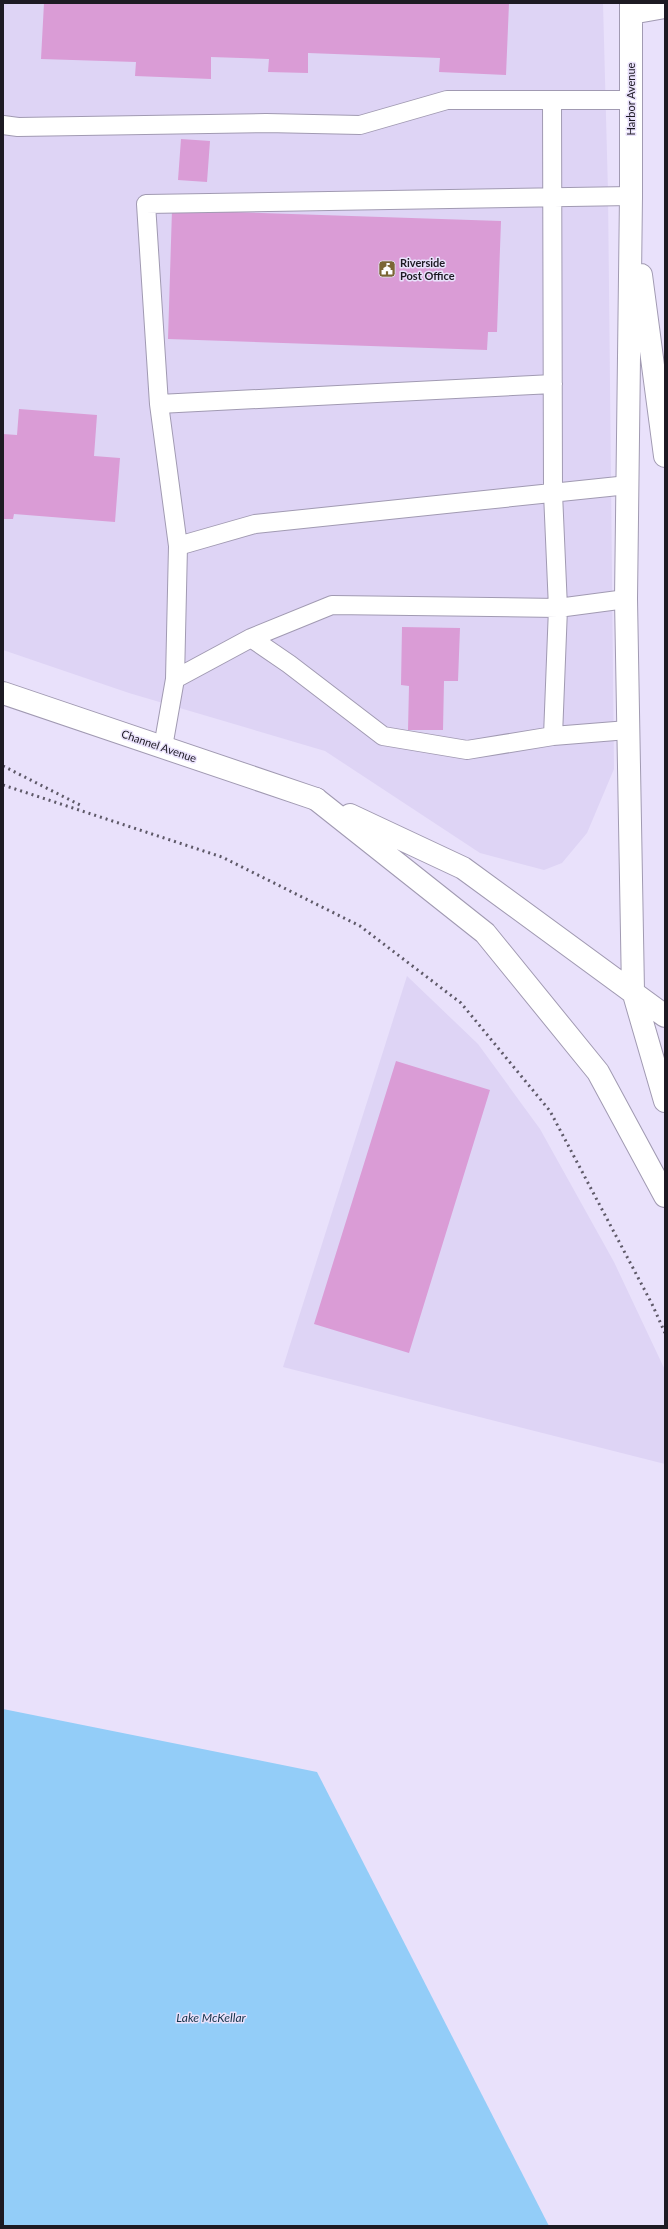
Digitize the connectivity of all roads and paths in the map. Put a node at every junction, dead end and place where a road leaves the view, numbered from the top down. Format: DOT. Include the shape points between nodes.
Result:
graph roads {
  1 [pos="665,6"];
  2 [pos="631,8"];
  3 [pos="552,100"];
  4 [pos="632,100"];
  5 [pos="3,125"];
  6 [pos="631,196"];
  7 [pos="552,198"];
  8 [pos="553,384"];
  9 [pos="159,404"];
  10 [pos="665,456"];
  11 [pos="628,485"];
  12 [pos="553,493"];
  13 [pos="178,546"];
  14 [pos="626,599"];
  15 [pos="558,608"];
  16 [pos="251,638"];
  17 [pos="175,679"];
  18 [pos="3,693"];
  19 [pos="628,730"];
  20 [pos="553,736"];
  21 [pos="163,747"];
  22 [pos="316,799"];
  23 [pos="633,991"];
  24 [pos="665,1016"];
  25 [pos="665,1101"];
  26 [pos="665,1196"];
  1 -- 2 [label="street"];
  2 -- 4 [label="street, Harbor Avenue"];
  3 -- 4 [label="lane"];
  3 -- 5 [label="lane" via="447,100 360,124 18,127"];
  3 -- 7 [label="lane"];
  4 -- 6 [label="street, Harbor Avenue"];
  6 -- 7 [label="lane"];
  6 -- 10 [label="street"];
  6 -- 11 [label="street"];
  7 -- 8 [label="lane"];
  7 -- 9 [label="lane" via="146,204"];
  8 -- 9 [label="lane"];
  8 -- 12 [label="lane"];
  9 -- 13 [label="lane"];
  11 -- 12 [label="lane"];
  11 -- 14 [label="street"];
  12 -- 13 [label="lane" via="255,524"];
  12 -- 15 [label="lane"];
  13 -- 17 [label="lane"];
  14 -- 15 [label="lane"];
  14 -- 19 [label="street"];
  15 -- 16 [label="lane" via="332,605"];
  15 -- 20 [label="lane"];
  16 -- 17 [label="lane"];
  16 -- 20 [label="lane" via="290,664 383,736 467,750"];
  17 -- 21 [label="lane"];
  18 -- 21 [label="street, Channel Avenue"];
  19 -- 20 [label="lane"];
  19 -- 23 [label="street"];
  21 -- 22 [label="street, Channel Avenue"];
  22 -- 23 [label="street" via="463,868"];
  22 -- 26 [label="street" via="485,933 598,1072"];
  23 -- 24 [label="street"];
  23 -- 25 [label="street"];
}
